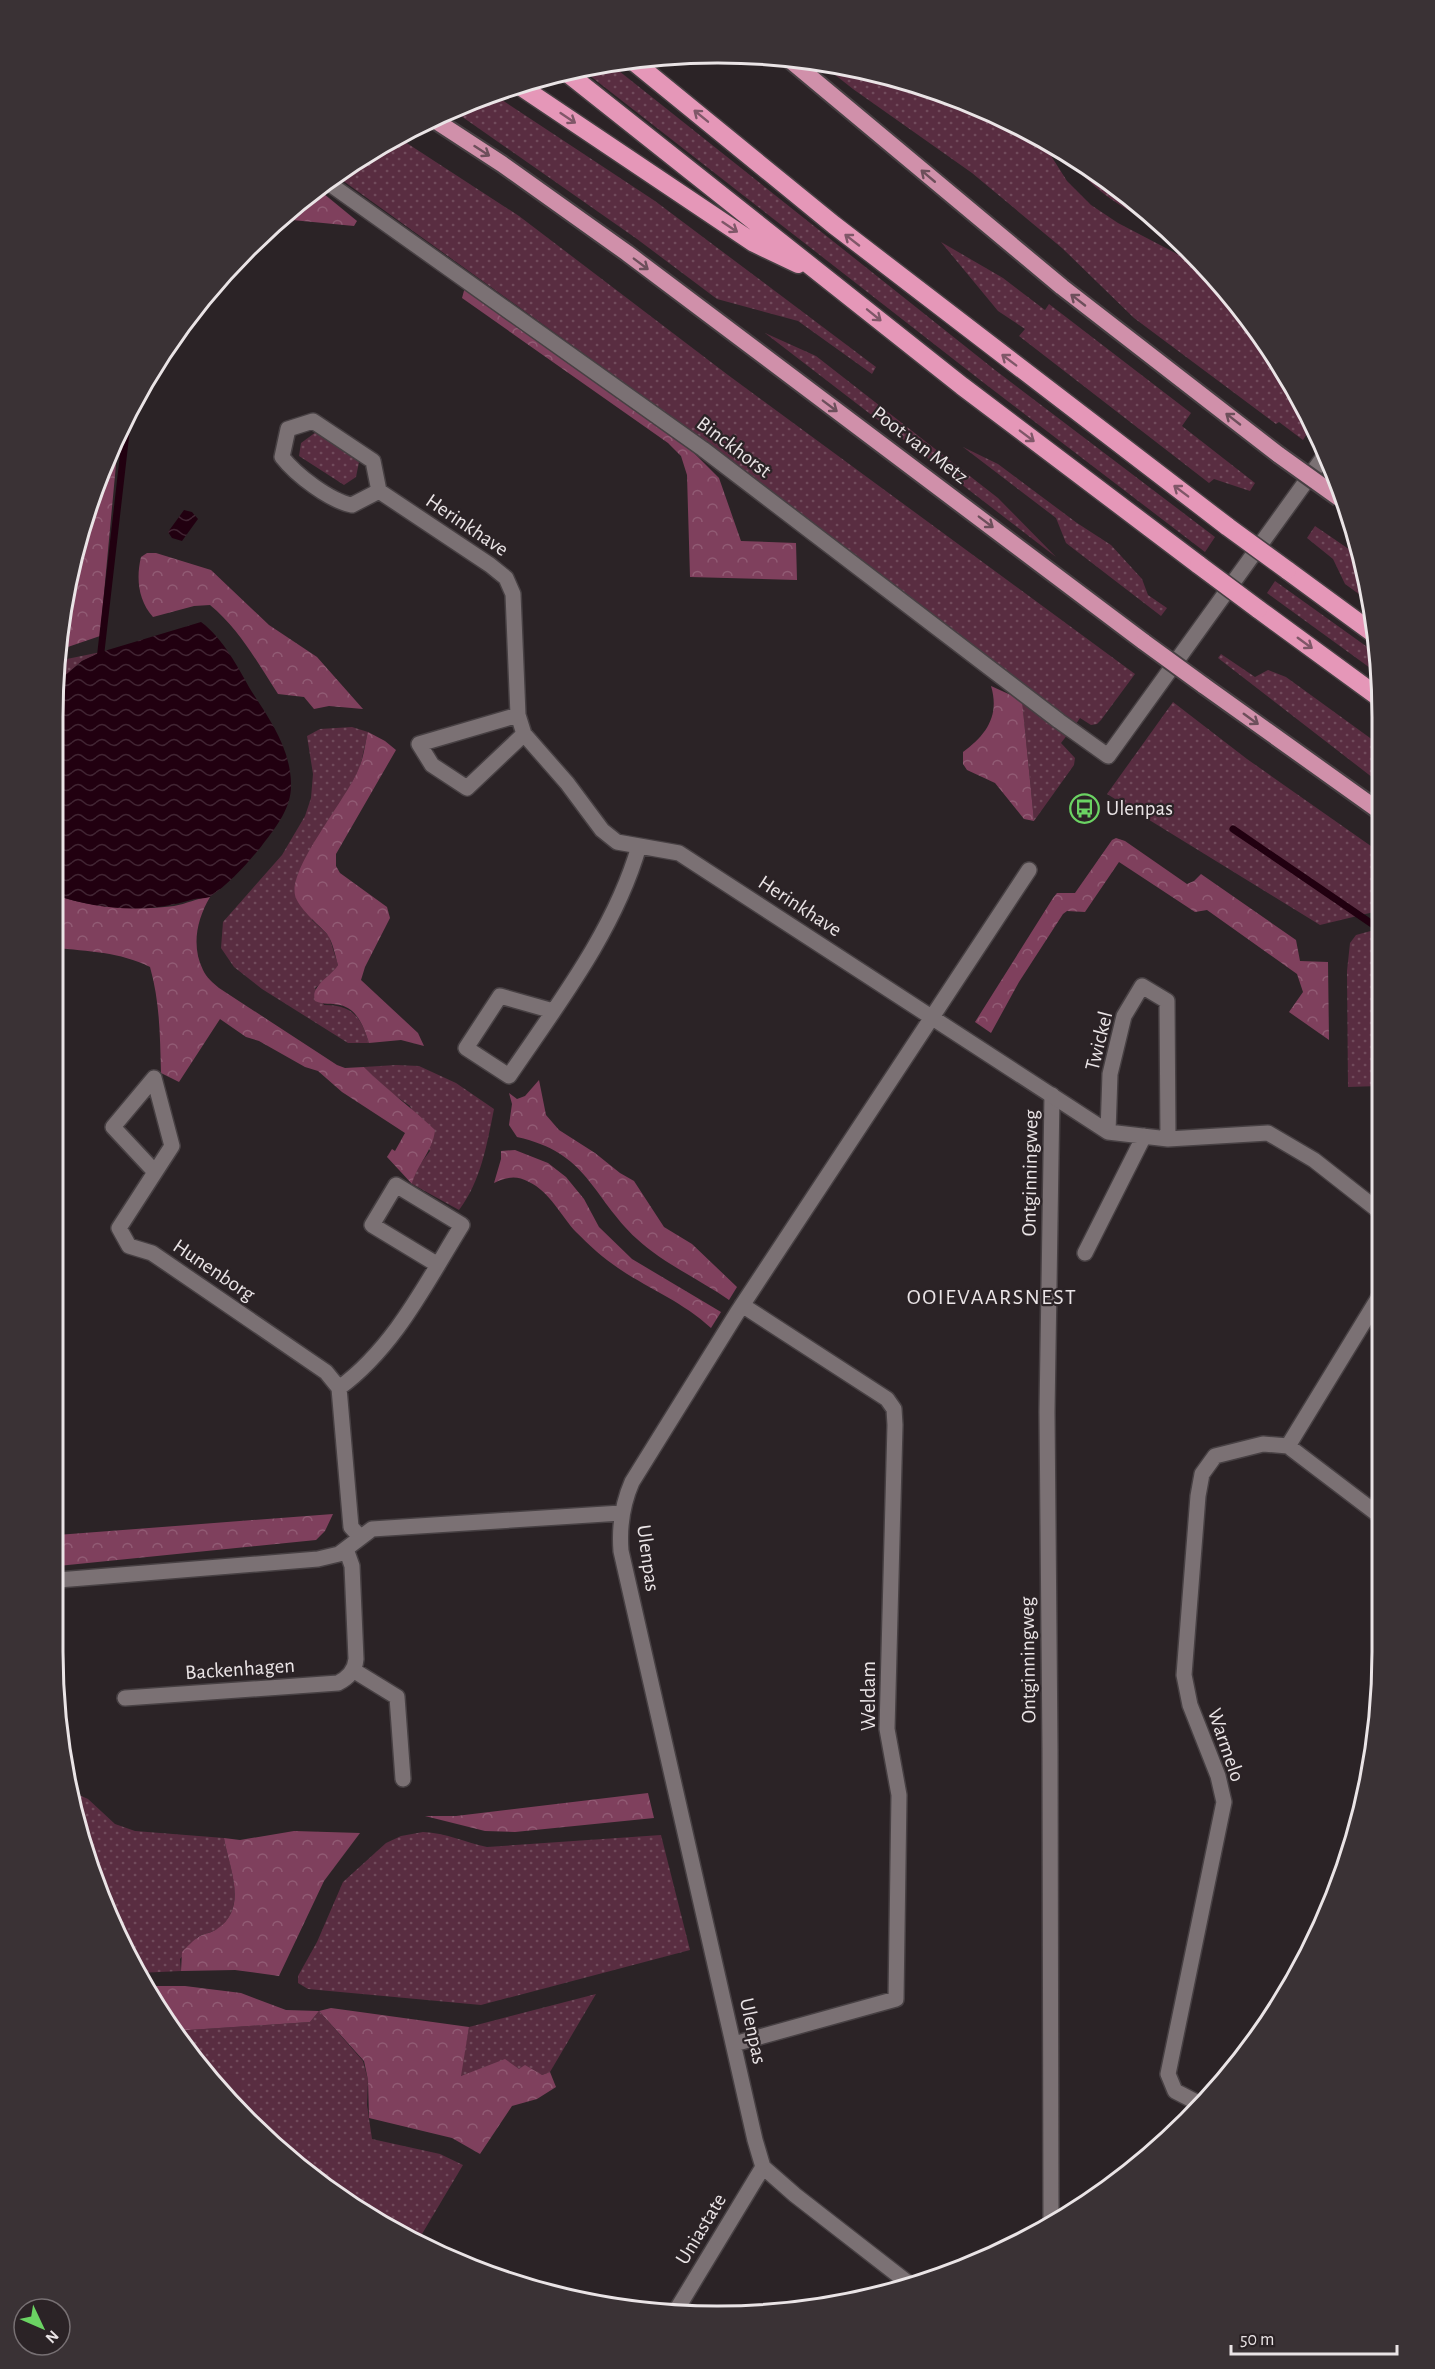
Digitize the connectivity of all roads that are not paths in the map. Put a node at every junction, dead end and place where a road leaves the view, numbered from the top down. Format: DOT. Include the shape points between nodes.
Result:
graph roads {
  1 [pos="641,68"];
  2 [pos="800,69"];
  3 [pos="575,79"];
  4 [pos="528,91"];
  5 [pos="441,124"];
  6 [pos="334,187"];
  7 [pos="828,279"];
  8 [pos="1320,462"];
  9 [pos="379,491"];
  10 [pos="1332,493"];
  11 [pos="1365,627"];
  12 [pos="1371,692"];
  13 [pos="518,715"];
  14 [pos="524,734"];
  15 [pos="1372,806"];
  16 [pos="639,846"];
  17 [pos="1029,870"];
  18 [pos="553,1011"];
  19 [pos="932,1017"];
  20 [pos="1052,1095"];
  21 [pos="1108,1132"];
  22 [pos="1144,1136"];
  23 [pos="1168,1138"];
  24 [pos="155,1172"];
  25 [pos="1372,1206"];
  26 [pos="1085,1253"];
  27 [pos="438,1265"];
  28 [pos="742,1305"];
  29 [pos="1372,1310"];
  30 [pos="339,1388"];
  31 [pos="1288,1446"];
  32 [pos="1372,1510"];
  33 [pos="621,1513"];
  34 [pos="360,1537"];
  35 [pos="346,1549"];
  36 [pos="63,1580"];
  37 [pos="353,1670"];
  38 [pos="125,1698"];
  39 [pos="403,1779"];
  40 [pos="734,2043"];
  41 [pos="1193,2100"];
  42 [pos="764,2167"];
  43 [pos="1051,2214"];
  44 [pos="903,2279"];
  45 [pos="679,2305"];
  11 -- 1 [label="highway, one-way, bridge" via="834,225"];
  10 -- 2 [label="highway, one-way, bridge" via="1062,287"];
  3 -- 7 [label="highway"];
  4 -- 7 [label="highway, one-way" via="754,243"];
  5 -- 15 [label="highway, Poot van Metz, one-way, bridge" via="627,253 1144,642"];
  6 -- 8 [label="street, Binckhorst" via="703,449 1108,756"];
  7 -- 12 [label="highway, one-way, bridge" via="962,386"];
  9 -- 9 [label="street" via="352,506 340,503 291,468 282,457 288,429 313,421 373,461"];
  9 -- 13 [label="street, Herinkhave" via="506,578 513,594"];
  13 -- 14 [label="street, Herinkhave"];
  13 -- 14 [label="street" via="419,744 432,765 467,788"];
  14 -- 16 [label="street, Herinkhave" via="602,830 617,842"];
  16 -- 18 [label="street" via="613,912"];
  16 -- 19 [label="street, Herinkhave" via="679,853"];
  17 -- 19 [label="street, Ulenpas"];
  18 -- 18 [label="street" via="509,1076 466,1048 500,996"];
  19 -- 20 [label="street"];
  19 -- 28 [label="street, Ulenpas"];
  20 -- 21 [label="street"];
  20 -- 43 [label="street, Ontginningweg" via="1047,1412"];
  21 -- 22 [label="street"];
  21 -- 23 [label="street, Twickel" via="1110,1074 1124,1016 1142,986 1167,1001"];
  22 -- 23 [label="street"];
  22 -- 26 [label="street"];
  23 -- 25 [label="street" via="1268,1132 1314,1160"];
  24 -- 24 [label="street, Hunenborg" via="113,1128 154,1078 172,1146"];
  24 -- 30 [label="street, Hunenborg" via="119,1228 129,1246 152,1253 326,1371"];
  27 -- 27 [label="street" via="372,1225 396,1185 462,1225"];
  27 -- 30 [label="street" via="399,1327 360,1373"];
  28 -- 33 [label="street, Ulenpas" via="632,1482"];
  28 -- 40 [label="street, Weldam" via="887,1399 894,1409 887,1729 899,1795 896,1999"];
  29 -- 31 [label="street"];
  30 -- 34 [label="street" via="351,1527"];
  31 -- 32 [label="street"];
  31 -- 41 [label="street, Warmelo" via="1263,1444 1215,1456 1202,1474 1198,1496 1184,1675 1190,1705 1224,1802 1168,2074 1175,2091"];
  33 -- 34 [label="street" via="372,1528"];
  33 -- 40 [label="street, Ulenpas" via="621,1551"];
  34 -- 35 [label="street"];
  35 -- 36 [label="street" via="318,1559"];
  35 -- 37 [label="street" via="352,1566 356,1652"];
  37 -- 38 [label="street, Backenhagen" via="338,1683"];
  37 -- 39 [label="street" via="398,1697"];
  40 -- 42 [label="street, Ulenpas"];
  42 -- 44 [label="street, Ulenpas"];
  42 -- 45 [label="street, Uniastate"];
}
